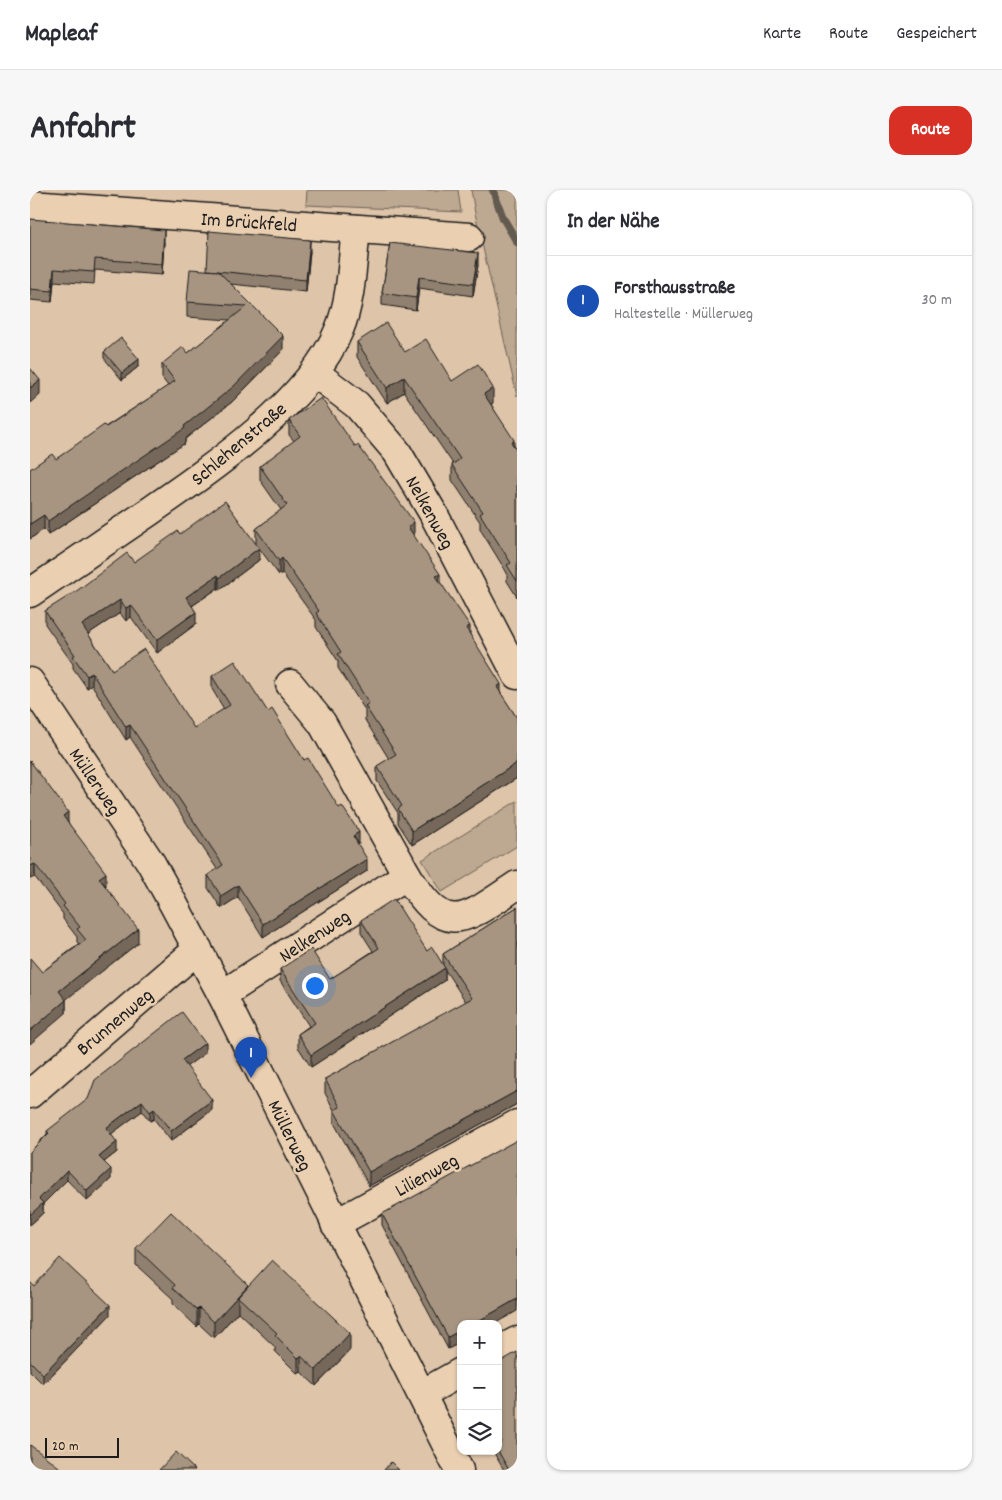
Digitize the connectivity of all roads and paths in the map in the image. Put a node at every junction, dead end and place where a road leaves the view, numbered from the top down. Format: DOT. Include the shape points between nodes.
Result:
graph roads {
  1 [pos="30,205"];
  2 [pos="356,229"];
  3 [pos="469,237"];
  4 [pos="314,374"];
  5 [pos="30,593"];
  6 [pos="517,675"];
  7 [pos="30,682"];
  8 [pos="290,684"];
  9 [pos="407,875"];
  10 [pos="517,885"];
  11 [pos="198,949"];
  12 [pos="222,995"];
  13 [pos="30,1094"];
  14 [pos="517,1124"];
  15 [pos="335,1224"];
  16 [pos="517,1341"];
  17 [pos="502,1349"];
  18 [pos="457,1374"];
  19 [pos="422,1394"];
  20 [pos="459,1470"];
  1 -- 2 [label="street, Im Brückfeld"];
  2 -- 3 [label="street, Im Brückfeld"];
  2 -- 4 [label="street, Schlehenstraße" via="344,313 332,345"];
  4 -- 5 [label="street, Schlehenstraße" via="221,460"];
  4 -- 6 [label="street, Nelkenweg" via="357,405 397,452 433,513"];
  7 -- 11 [label="street, Müllerweg" via="151,863"];
  8 -- 9 [label="street" via="322,723"];
  9 -- 10 [label="street" via="426,904 440,914 459,918 472,914"];
  9 -- 12 [label="street, Nelkenweg"];
  11 -- 12 [label="street, Müllerweg"];
  11 -- 13 [label="street, Brunnenweg"];
  12 -- 15 [label="street, Müllerweg"];
  14 -- 15 [label="street, Lilienweg"];
  15 -- 19 [label="street, Müllerweg"];
  16 -- 17 [label="street"];
  18 -- 19 [label="street"];
  19 -- 20 [label="street, Müllerweg"];
}
